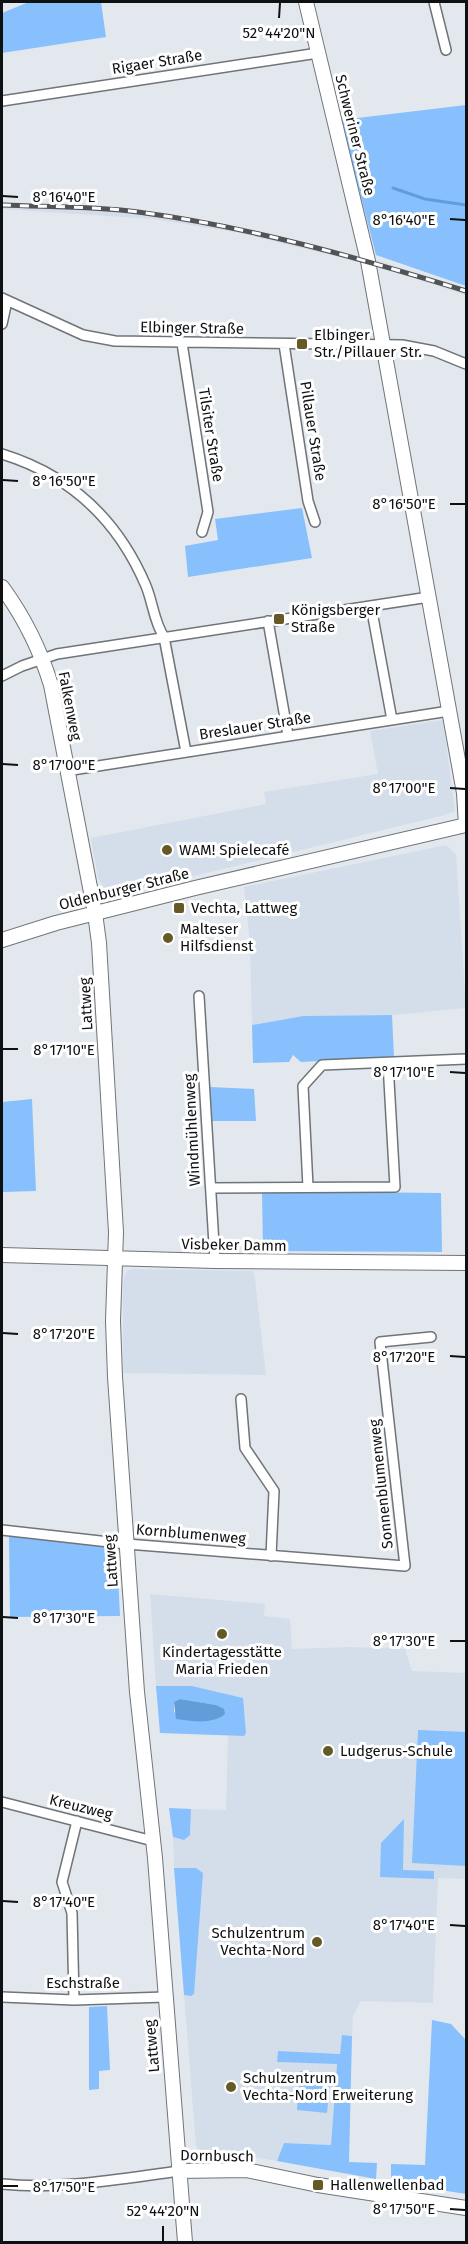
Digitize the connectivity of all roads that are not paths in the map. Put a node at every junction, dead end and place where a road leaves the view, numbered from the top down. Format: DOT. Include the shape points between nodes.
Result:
graph roads {
  1 [pos="306,2"];
  2 [pos="434,2"];
  3 [pos="446,50"];
  4 [pos="318,53"];
  5 [pos="2,102"];
  6 [pos="4,299"];
  7 [pos="2,324"];
  8 [pos="182,343"];
  9 [pos="284,344"];
  10 [pos="385,346"];
  11 [pos="466,364"];
  12 [pos="2,454"];
  13 [pos="315,522"];
  14 [pos="202,532"];
  15 [pos="2,587"];
  16 [pos="429,597"];
  17 [pos="371,606"];
  18 [pos="268,621"];
  19 [pos="164,637"];
  20 [pos="43,659"];
  21 [pos="2,676"];
  22 [pos="449,711"];
  23 [pos="392,720"];
  24 [pos="288,735"];
  25 [pos="186,752"];
  26 [pos="66,771"];
  27 [pos="464,783"];
  28 [pos="466,825"];
  29 [pos="466,830"];
  30 [pos="95,913"];
  31 [pos="2,940"];
  32 [pos="199,996"];
  33 [pos="466,1059"];
  34 [pos="388,1063"];
  35 [pos="308,1187"];
  36 [pos="211,1188"];
  37 [pos="2,1255"];
  38 [pos="115,1260"];
  39 [pos="215,1262"];
  40 [pos="466,1263"];
  41 [pos="431,1337"];
  42 [pos="241,1399"];
  43 [pos="2,1530"];
  44 [pos="127,1544"];
  45 [pos="271,1556"];
  46 [pos="348,1562"];
  47 [pos="2,1802"];
  48 [pos="77,1821"];
  49 [pos="153,1841"];
  50 [pos="2,1997"];
  51 [pos="165,1997"];
  52 [pos="74,2000"];
  53 [pos="179,2171"];
  54 [pos="2,2184"];
  55 [pos="466,2208"];
  56 [pos="185,2242"];
  1 -- 4 [label="street, Schweriner Straße"];
  2 -- 3 [label="street"];
  4 -- 5 [label="street, Rigaer Straße"];
  4 -- 10 [label="street, Schweriner Straße"];
  6 -- 7 [label="street"];
  6 -- 8 [label="street, Elbinger Straße" via="83,335 115,341"];
  8 -- 9 [label="street, Elbinger Straße"];
  8 -- 14 [label="street, Tilsiter Straße" via="208,512"];
  9 -- 10 [label="street, Elbinger Straße"];
  9 -- 13 [label="street, Pillauer Straße" via="308,501"];
  10 -- 11 [label="street, Elbinger Straße" via="419,347"];
  10 -- 16 [label="street, Schweriner Straße"];
  12 -- 19 [label="street" via="67,485 92,505 124,543 146,586"];
  15 -- 20 [label="street, Falkenweg" via="16,605"];
  16 -- 17 [label="street"];
  16 -- 22 [label="street, Schweriner Straße"];
  17 -- 18 [label="street"];
  17 -- 23 [label="street"];
  18 -- 19 [label="street"];
  18 -- 24 [label="street"];
  19 -- 20 [label="street"];
  19 -- 25 [label="street"];
  20 -- 21 [label="street"];
  20 -- 26 [label="street, Falkenweg"];
  22 -- 23 [label="street, Breslauer Straße"];
  22 -- 27 [label="street, Schweriner Straße"];
  23 -- 24 [label="street, Breslauer Straße"];
  24 -- 25 [label="street, Breslauer Straße"];
  25 -- 26 [label="street, Breslauer Straße"];
  26 -- 30 [label="street, Falkenweg"];
  27 -- 28 [label="street, Schweriner Straße"];
  28 -- 29 [label="street"];
  28 -- 30 [label="street, Oldenburger Straße"];
  30 -- 31 [label="street, Oldenburger Straße"];
  30 -- 38 [label="street, Lattweg" via="114,1188"];
  32 -- 36 [label="street, Windmühlenweg"];
  33 -- 34 [label="street"];
  34 -- 35 [label="street" via="322,1065 303,1086"];
  34 -- 35 [label="street" via="394,1187"];
  35 -- 36 [label="street"];
  36 -- 39 [label="street, Windmühlenweg"];
  37 -- 38 [label="street, Visbeker Damm"];
  38 -- 39 [label="street, Visbeker Damm"];
  38 -- 44 [label="street, Lattweg" via="113,1346"];
  39 -- 40 [label="street, Visbeker Damm"];
  41 -- 46 [label="street, Sonnenblumenweg" via="380,1342 405,1566"];
  42 -- 45 [label="street" via="245,1448 274,1491"];
  43 -- 44 [label="street, Kornblumenweg"];
  44 -- 45 [label="street, Kornblumenweg"];
  44 -- 49 [label="street, Lattweg"];
  45 -- 46 [label="street, Kornblumenweg"];
  47 -- 48 [label="street, Kreuzweg"];
  48 -- 49 [label="street, Kreuzweg"];
  48 -- 52 [label="street" via="62,1882 72,1913"];
  49 -- 51 [label="street, Lattweg"];
  50 -- 52 [label="street, Eschstraße"];
  51 -- 52 [label="street, Eschstraße"];
  51 -- 53 [label="street, Lattweg"];
  53 -- 54 [label="street, Dornbusch" via="72,2186"];
  53 -- 55 [label="street, Dornbusch" via="246,2170"];
  53 -- 56 [label="street, Lattweg"];
}
